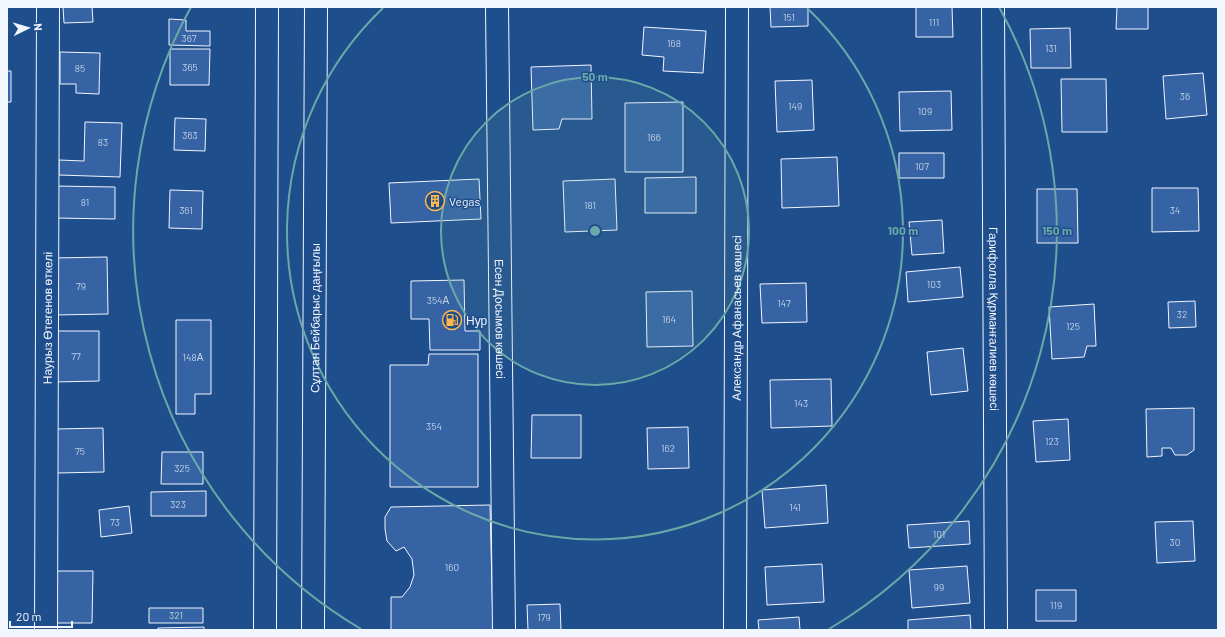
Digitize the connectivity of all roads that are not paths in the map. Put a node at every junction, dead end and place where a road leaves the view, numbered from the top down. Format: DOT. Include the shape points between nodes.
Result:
graph roads {
  1 [pos="48,7"];
  2 [pos="267,7"];
  3 [pos="316,7"];
  4 [pos="497,7"];
  5 [pos="737,7"];
  6 [pos="993,7"];
  7 [pos="46,630"];
  8 [pos="265,630"];
  9 [pos="313,630"];
  10 [pos="504,630"];
  11 [pos="735,630"];
  12 [pos="996,630"];
  1 -- 7 [label="street, Наурыз Өтегенов өткелі"];
  2 -- 8 [label="street"];
  3 -- 9 [label="street, Сұлтан Бейбарыс даңғылы"];
  4 -- 10 [label="street, Есен Досымов көшесі"];
  5 -- 11 [label="street, Александр Афанасьев көшесі"];
  6 -- 12 [label="street, Гарифолла Құрманғалиев көшесі"];
}
